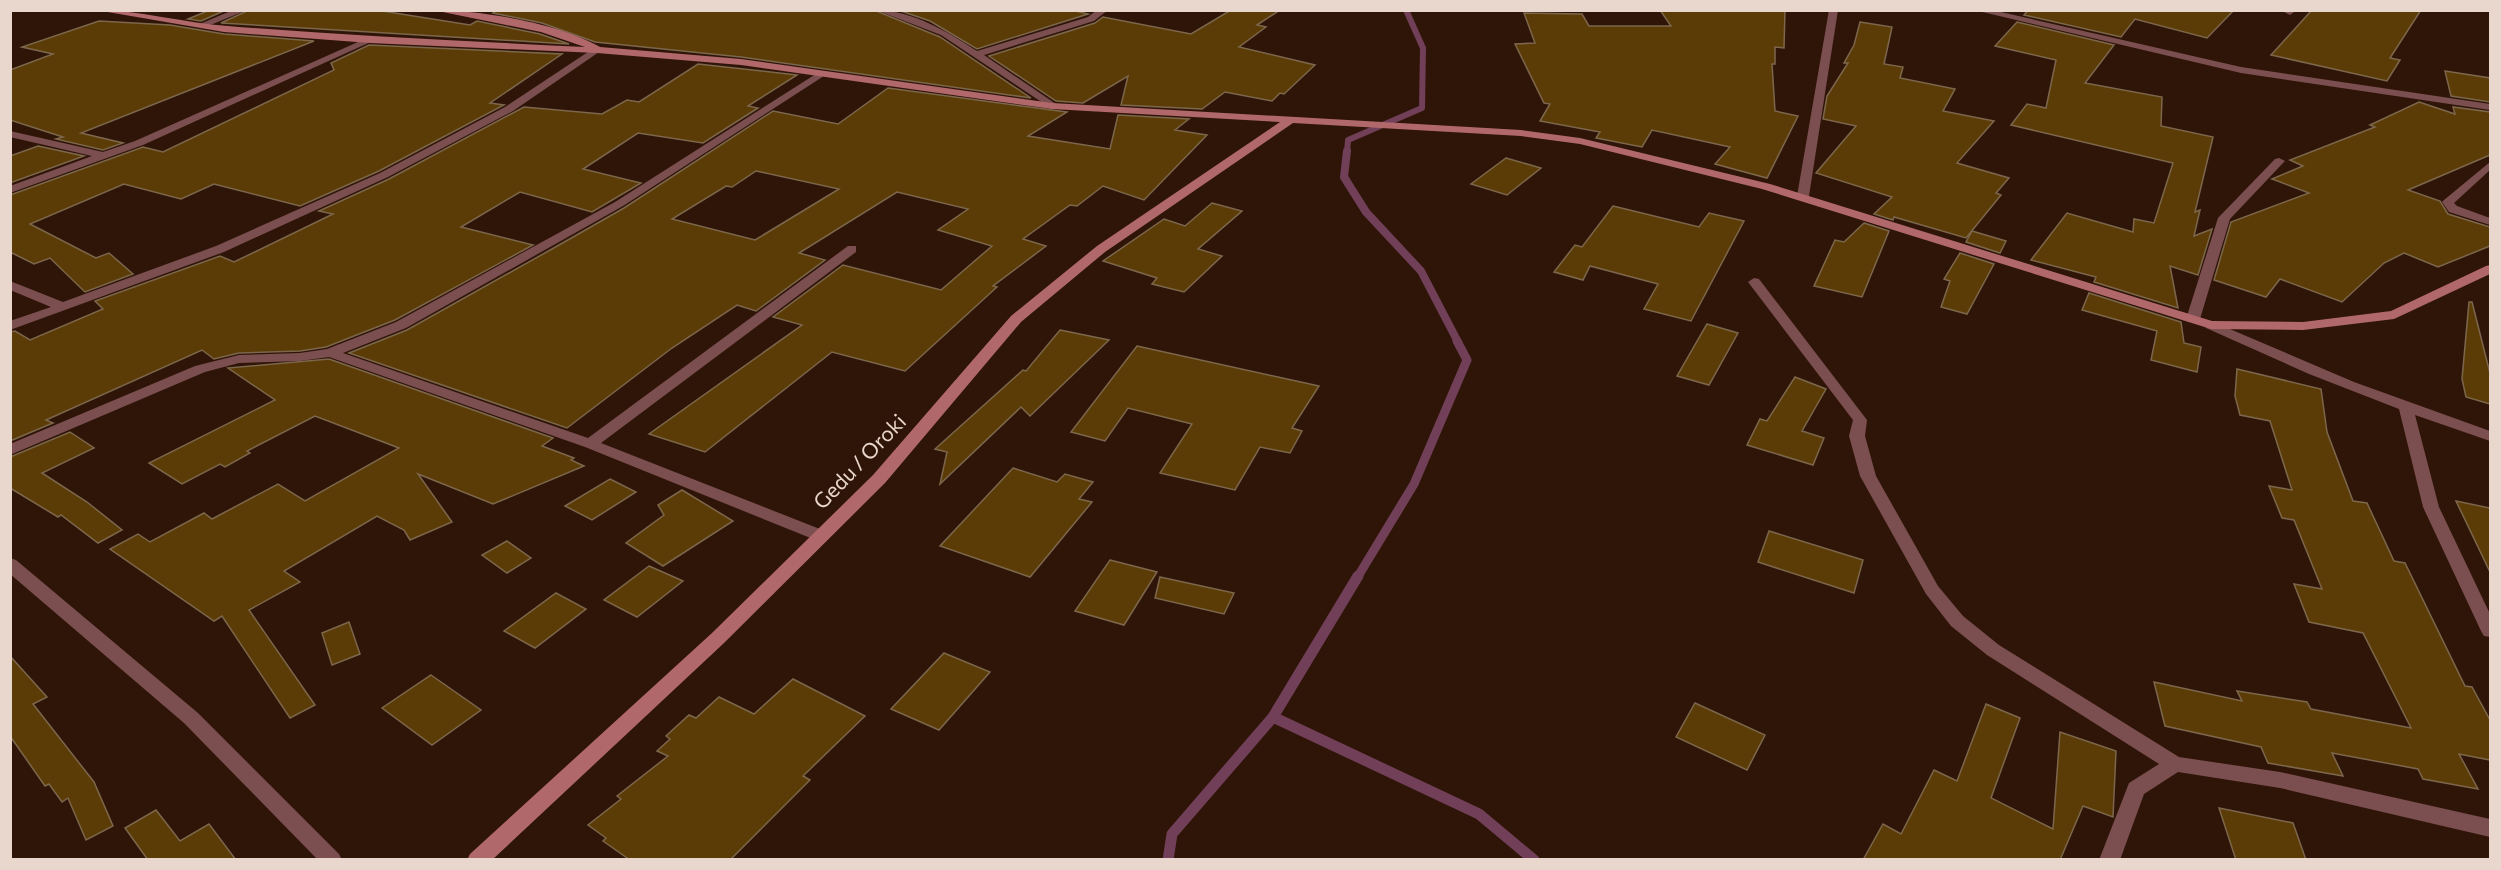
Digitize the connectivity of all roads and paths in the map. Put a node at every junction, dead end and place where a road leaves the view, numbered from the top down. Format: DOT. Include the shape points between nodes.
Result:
graph roads {
  1 [pos="100,10"];
  2 [pos="243,10"];
  3 [pos="437,10"];
  4 [pos="880,10"];
  5 [pos="1104,10"];
  6 [pos="1834,10"];
  7 [pos="1978,10"];
  8 [pos="200,26"];
  9 [pos="370,40"];
  10 [pos="597,50"];
  11 [pos="978,54"];
  12 [pos="822,74"];
  13 [pos="1052,106"];
  14 [pos="2490,107"];
  15 [pos="1292,119"];
  16 [pos="10,134"];
  17 [pos="105,156"];
  18 [pos="2279,161"];
  19 [pos="2490,165"];
  20 [pos="10,189"];
  21 [pos="1803,196"];
  22 [pos="2490,222"];
  23 [pos="852,249"];
  24 [pos="2490,268"];
  25 [pos="1754,282"];
  26 [pos="10,285"];
  27 [pos="63,307"];
  28 [pos="2193,319"];
  29 [pos="2211,325"];
  30 [pos="10,326"];
  31 [pos="330,353"];
  32 [pos="2406,408"];
  33 [pos="2490,436"];
  34 [pos="590,444"];
  35 [pos="10,450"];
  36 [pos="819,535"];
  37 [pos="10,564"];
  38 [pos="2490,631"];
  39 [pos="2175,764"];
  40 [pos="2490,828"];
  41 [pos="332,860"];
  42 [pos="477,860"];
  43 [pos="2109,860"];
  1 -- 8 [label="street"];
  2 -- 8 [label="street"];
  3 -- 10 [label="street" via="558,33 584,41"];
  4 -- 11 [label="street" via="944,33"];
  5 -- 11 [label="street" via="1091,19"];
  6 -- 21 [label="street"];
  7 -- 14 [label="street" via="2241,70"];
  8 -- 9 [label="street"];
  9 -- 10 [label="street"];
  9 -- 17 [label="street"];
  10 -- 12 [label="street" via="741,62"];
  10 -- 27 [label="street" via="509,109 384,175 220,249"];
  11 -- 13 [label="street"];
  12 -- 13 [label="street"];
  12 -- 31 [label="street" via="619,204 401,325"];
  13 -- 15 [label="street"];
  15 -- 21 [label="street" via="1469,129 1580,141"];
  15 -- 36 [label="street, Gedu / Oroki" via="1101,249 1016,319 879,479"];
  16 -- 17 [label="street"];
  17 -- 20 [label="street"];
  18 -- 28 [label="street" via="2224,218"];
  19 -- 22 [label="street" via="2448,202 2453,209"];
  21 -- 28 [label="street"];
  23 -- 34 [label="street"];
  24 -- 29 [label="street" via="2394,315 2303,326"];
  25 -- 39 [label="street" via="1860,420 1857,436 1868,476 1932,590 1957,621 1993,650"];
  26 -- 27 [label="street"];
  27 -- 30 [label="street"];
  28 -- 29 [label="street"];
  29 -- 32 [label="street"];
  31 -- 34 [label="street"];
  31 -- 35 [label="street" via="238,359 200,369"];
  32 -- 33 [label="street"];
  32 -- 38 [label="street" via="2431,507"];
  34 -- 36 [label="street"];
  36 -- 42 [label="street, Gedu / Oroki" via="718,638"];
  37 -- 41 [label="street" via="191,718"];
  39 -- 40 [label="street" via="2280,780"];
  39 -- 43 [label="street" via="2136,789"];
}
